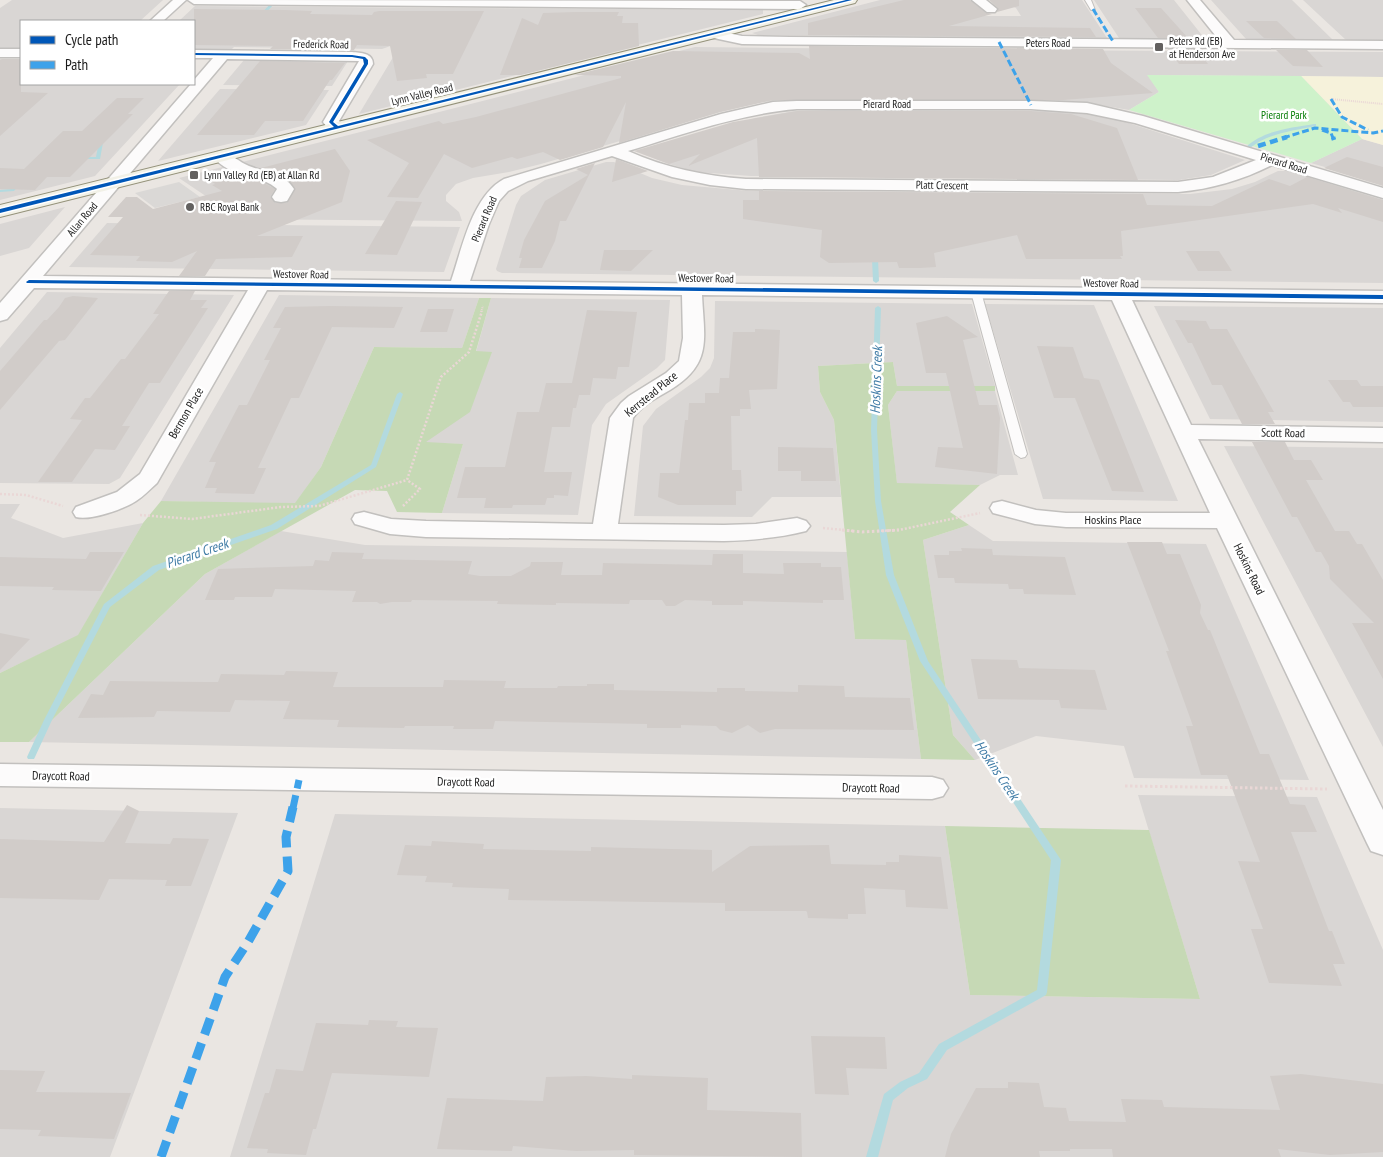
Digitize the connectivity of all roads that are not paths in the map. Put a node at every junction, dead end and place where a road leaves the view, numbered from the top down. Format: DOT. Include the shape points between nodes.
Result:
graph roads {
  1 [pos="180,0"];
  2 [pos="194,0"];
  3 [pos="850,0"];
  4 [pos="978,0"];
  5 [pos="1088,0"];
  6 [pos="1193,0"];
  7 [pos="800,2"];
  8 [pos="814,9"];
  9 [pos="991,9"];
  10 [pos="1093,9"];
  11 [pos="157,20"];
  12 [pos="714,34"];
  13 [pos="1230,44"];
  14 [pos="1383,45"];
  15 [pos="0,53"];
  16 [pos="20,53"];
  17 [pos="195,54"];
  18 [pos="224,54"];
  19 [pos="337,127"];
  20 [pos="613,150"];
  21 [pos="221,156"];
  22 [pos="1271,159"];
  23 [pos="113,183"];
  24 [pos="1383,193"];
  25 [pos="281,197"];
  26 [pos="0,211"];
  27 [pos="29,282"];
  28 [pos="261,284"];
  29 [pos="458,287"];
  30 [pos="692,289"];
  31 [pos="976,292"];
  32 [pos="1119,294"];
  33 [pos="1383,297"];
  34 [pos="0,314"];
  35 [pos="1182,432"];
  36 [pos="1383,435"];
  37 [pos="1021,454"];
  38 [pos="1002,508"];
  39 [pos="84,512"];
  40 [pos="364,519"];
  41 [pos="1226,521"];
  42 [pos="797,526"];
  43 [pos="605,531"];
  44 [pos="0,775"];
  45 [pos="932,788"];
  46 [pos="1369,800"];
  47 [pos="1383,843"];
  1 -- 11 [label="street"];
  2 -- 7 [label="street"];
  3 -- 8 [label="street, Lynn Valley Road"];
  4 -- 9 [label="street"];
  5 -- 10 [label="lane"];
  6 -- 13 [label="street"];
  7 -- 8 [label="street"];
  8 -- 12 [label="street, Lynn Valley Road"];
  12 -- 13 [label="street, Peters Road" via="742,40"];
  12 -- 19 [label="street, Lynn Valley Road"];
  13 -- 14 [label="street, Peters Road"];
  15 -- 16 [label="street"];
  17 -- 18 [label="street, Frederick Road"];
  18 -- 19 [label="street, Frederick Road" via="364,58 366,64 331,122"];
  18 -- 23 [label="street, Allan Road"];
  19 -- 21 [label="street, Lynn Valley Road"];
  20 -- 22 [label="street, Platt Crescent" via="672,174 746,184 1178,188 1202,186 1236,177"];
  20 -- 22 [label="street, Pierard Road" via="726,117 797,105 1030,106 1087,108 1115,113"];
  20 -- 29 [label="street, Pierard Road" via="516,179 497,191 488,204"];
  21 -- 23 [label="street, Lynn Valley Road"];
  21 -- 25 [label="street" via="244,170 269,175 281,182 286,189"];
  22 -- 24 [label="street, Pierard Road"];
  23 -- 26 [label="street, Lynn Valley Road"];
  23 -- 27 [label="street, Allan Road"];
  27 -- 28 [label="street, Westover Road"];
  27 -- 34 [label="street, Allan Road"];
  28 -- 29 [label="street, Westover Road"];
  28 -- 39 [label="street, Bermon Place" via="149,478 126,497"];
  29 -- 30 [label="street, Westover Road"];
  30 -- 31 [label="street, Westover Road"];
  30 -- 43 [label="street, Kerrstead Place" via="689,362 622,417"];
  31 -- 32 [label="street, Westover Road"];
  31 -- 37 [label="lane"];
  32 -- 33 [label="street, Westover Road"];
  32 -- 35 [label="street, Hoskins Road"];
  35 -- 36 [label="street, Scott Road"];
  35 -- 41 [label="street, Hoskins Road"];
  38 -- 41 [label="street, Hoskins Place" via="1035,517 1066,520"];
  40 -- 43 [label="street" via="390,526 426,528"];
  41 -- 46 [label="street, Hoskins Road"];
  42 -- 43 [label="street" via="724,533"];
  44 -- 45 [label="street, Draycott Road"];
  46 -- 47 [label="street, Hoskins Road"];
}
